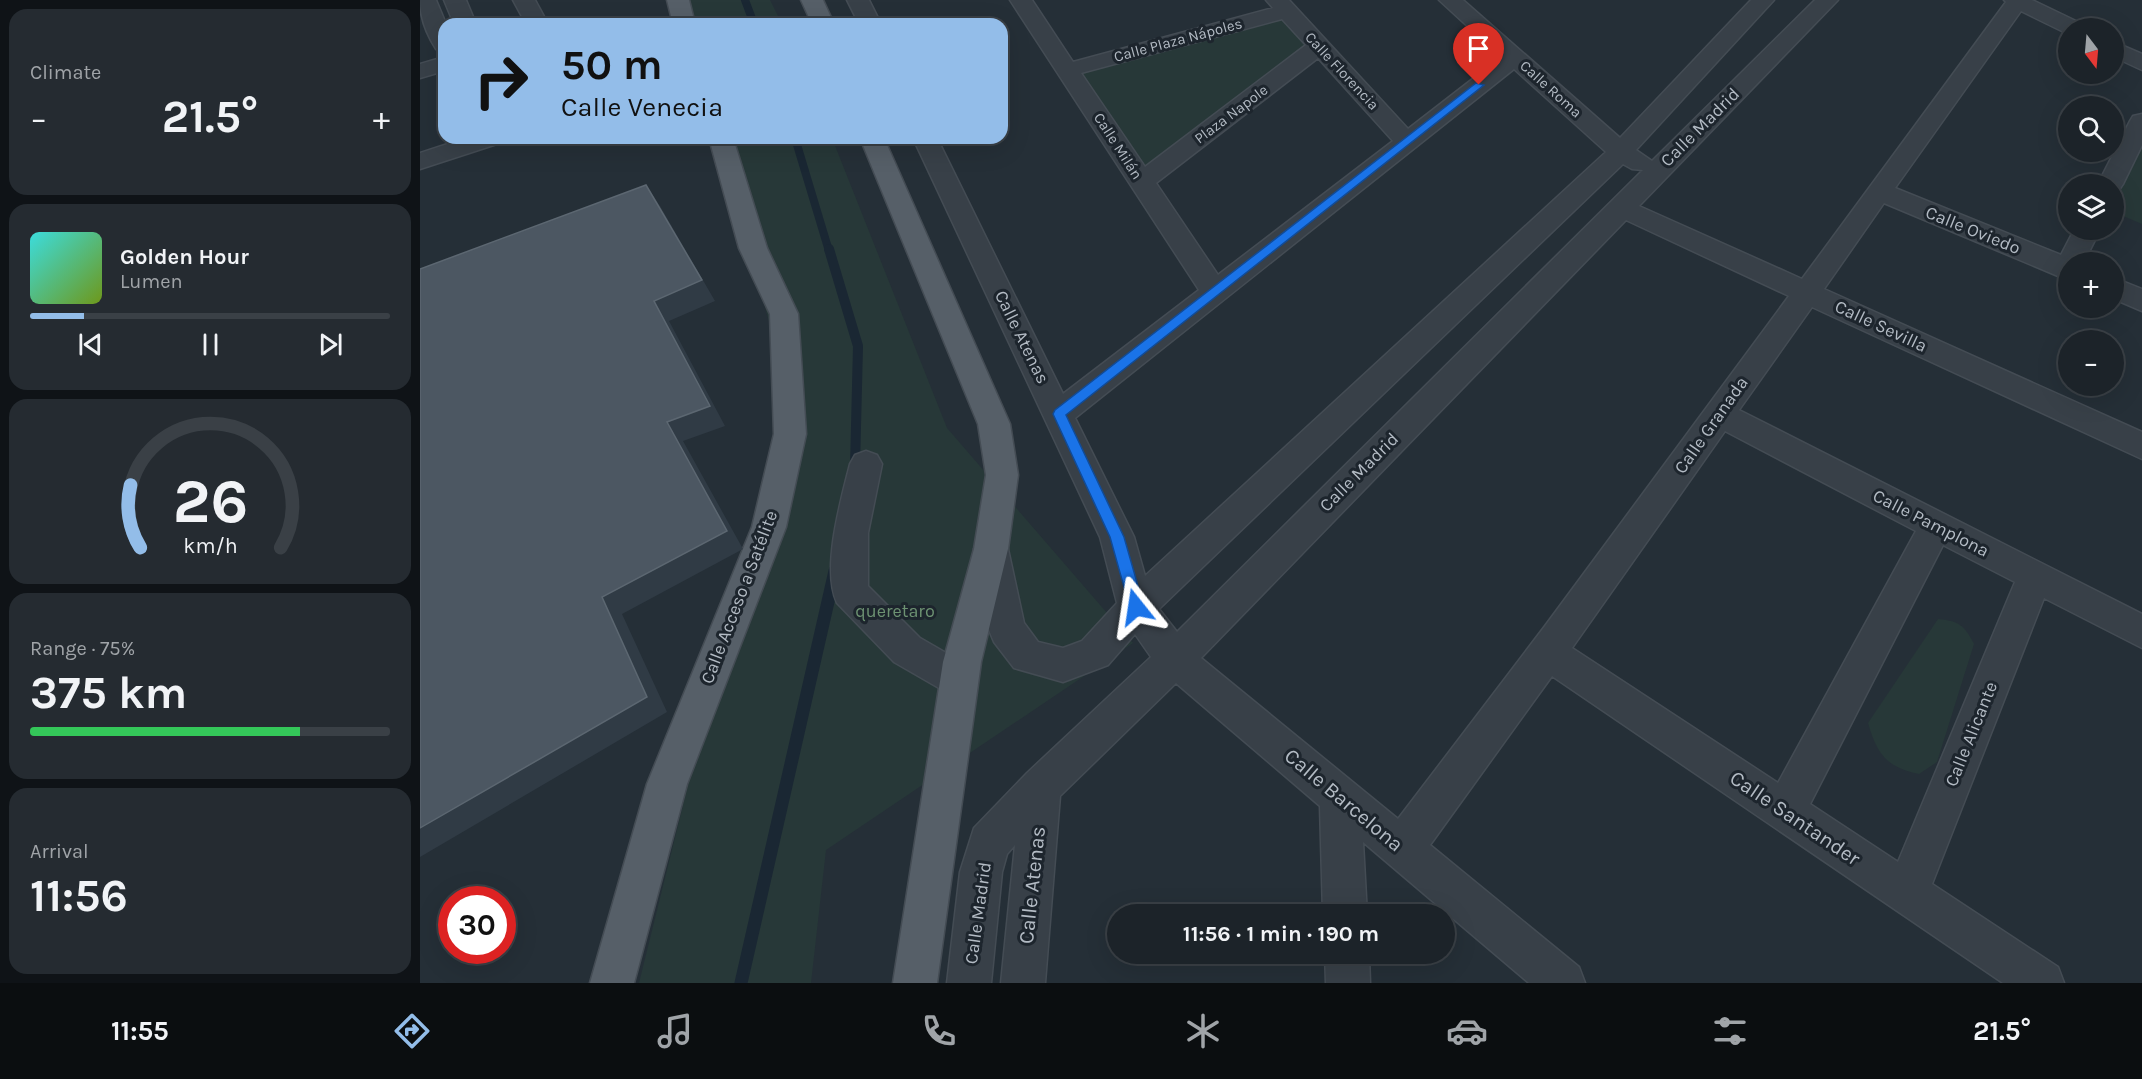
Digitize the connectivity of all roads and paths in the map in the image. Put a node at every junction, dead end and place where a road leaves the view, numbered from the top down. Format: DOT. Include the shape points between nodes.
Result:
graph roads {
  1 [pos="423,0"];
  2 [pos="455,0"];
  3 [pos="524,0"];
  4 [pos="678,0"];
  5 [pos="812,0"];
  6 [pos="858,0"];
  7 [pos="1021,0"];
  8 [pos="1450,0"];
  9 [pos="1763,0"];
  10 [pos="1827,0"];
  11 [pos="2016,1"];
  12 [pos="1282,5"];
  13 [pos="462,18"];
  14 [pos="534,18"];
  15 [pos="682,18"];
  16 [pos="820,18"];
  17 [pos="867,18"];
  18 [pos="2058,21"];
  19 [pos="438,31"];
  20 [pos="1319,46"];
  21 [pos="2124,54"];
  22 [pos="1516,57"];
  23 [pos="2142,63"];
  24 [pos="438,66"];
  25 [pos="1068,70"];
  26 [pos="420,71"];
  27 [pos="2142,121"];
  28 [pos="1407,142"];
  29 [pos="472,144"];
  30 [pos="724,144"];
  31 [pos="875,144"];
  32 [pos="928,144"];
  33 [pos="1621,152"];
  34 [pos="420,161"];
  35 [pos="1656,171"];
  36 [pos="2115,174"];
  37 [pos="1142,181"];
  38 [pos="1878,192"];
  39 [pos="1620,207"];
  40 [pos="2058,263"];
  41 [pos="1215,292"];
  42 [pos="1806,292"];
  43 [pos="2124,293"];
  44 [pos="2142,301"];
  45 [pos="1059,414"];
  46 [pos="1719,414"];
  47 [pos="2142,446"];
  48 [pos="866,464"];
  49 [pos="1936,526"];
  50 [pos="991,549"];
  51 [pos="2035,575"];
  52 [pos="1136,607"];
  53 [pos="2142,632"];
  54 [pos="1549,653"];
  55 [pos="1175,658"];
  56 [pos="959,680"];
  57 [pos="1041,788"];
  58 [pos="1340,797"];
  59 [pos="1785,811"];
  60 [pos="1402,848"];
  61 [pos="1907,893"];
  62 [pos="1345,904"];
  63 [pos="1347,964"];
  64 [pos="612,983"];
  65 [pos="915,983"];
  66 [pos="969,983"];
  67 [pos="1023,983"];
  68 [pos="1348,983"];
  69 [pos="1563,983"];
  70 [pos="2042,983"];
  1 -- 19 [label="street"];
  2 -- 13 [label="street"];
  3 -- 14 [label="street"];
  4 -- 15 [label="main road"];
  5 -- 16 [label="main road"];
  6 -- 17 [label="street"];
  7 -- 25 [label="street, Calle Milán"];
  8 -- 22 [label="street, Calle Roma"];
  9 -- 33 [label="street"];
  10 -- 35 [label="street, Calle Madrid"];
  11 -- 18 [label="street"];
  11 -- 38 [label="street, Calle Granada"];
  12 -- 20 [label="street, Calle Florencia"];
  12 -- 25 [label="street, Calle Plaza Nápoles"];
  20 -- 28 [label="street, Calle Florencia"];
  20 -- 37 [label="street, Plaza Napole"];
  21 -- 23 [label="street"];
  22 -- 28 [label="street"];
  22 -- 33 [label="street, Calle Roma"];
  24 -- 26 [label="street"];
  25 -- 37 [label="street, Calle Milán"];
  27 -- 36 [label="street"];
  28 -- 41 [label="street"];
  29 -- 34 [label="street"];
  30 -- 64 [label="main road, Calle Acceso a Satélite" via="753,248 784,314 790,434 769,527 666,784"];
  31 -- 50 [label="main road" via="994,424 1002,475"];
  32 -- 45 [label="street, Calle Atenas"];
  33 -- 35 [label="street, Calle Roma"];
  33 -- 52 [label="street"];
  35 -- 39 [label="street, Calle Madrid"];
  37 -- 41 [label="street, Calle Milán"];
  38 -- 40 [label="street, Calle Oviedo"];
  38 -- 42 [label="street, Calle Granada"];
  39 -- 42 [label="street, Calle Sevilla"];
  39 -- 55 [label="street, Calle Madrid"];
  41 -- 45 [label="street"];
  42 -- 46 [label="street, Calle Granada"];
  42 -- 47 [label="street, Calle Sevilla"];
  43 -- 44 [label="street"];
  45 -- 52 [label="street, Calle Atenas" via="1117,537"];
  46 -- 49 [label="street, Calle Pamplona"];
  46 -- 54 [label="street, Calle Granada"];
  48 -- 56 [label="street" via="851,533 850,592 908,650"];
  49 -- 51 [label="street, Calle Pamplona"];
  49 -- 59 [label="street"];
  50 -- 52 [label="street" via="1007,630 1027,656 1063,665 1095,653"];
  50 -- 56 [label="main road"];
  51 -- 53 [label="street, Calle Pamplona"];
  51 -- 61 [label="street, Calle Alicante"];
  52 -- 55 [label="street, Calle Barcelona"];
  54 -- 59 [label="street, Calle Santander"];
  54 -- 60 [label="street, Calle Granada"];
  55 -- 57 [label="street, Calle Madrid"];
  55 -- 58 [label="street, Calle Barcelona"];
  56 -- 65 [label="main road"];
  57 -- 66 [label="street, Calle Madrid" via="989,843 981,872"];
  57 -- 67 [label="street, Calle Atenas"];
  58 -- 60 [label="street, Calle Barcelona"];
  58 -- 62 [label="street"];
  59 -- 61 [label="street, Calle Santander"];
  60 -- 69 [label="street, Calle Barcelona"];
  61 -- 70 [label="street, Calle Santander"];
  63 -- 68 [label="street"];
}
